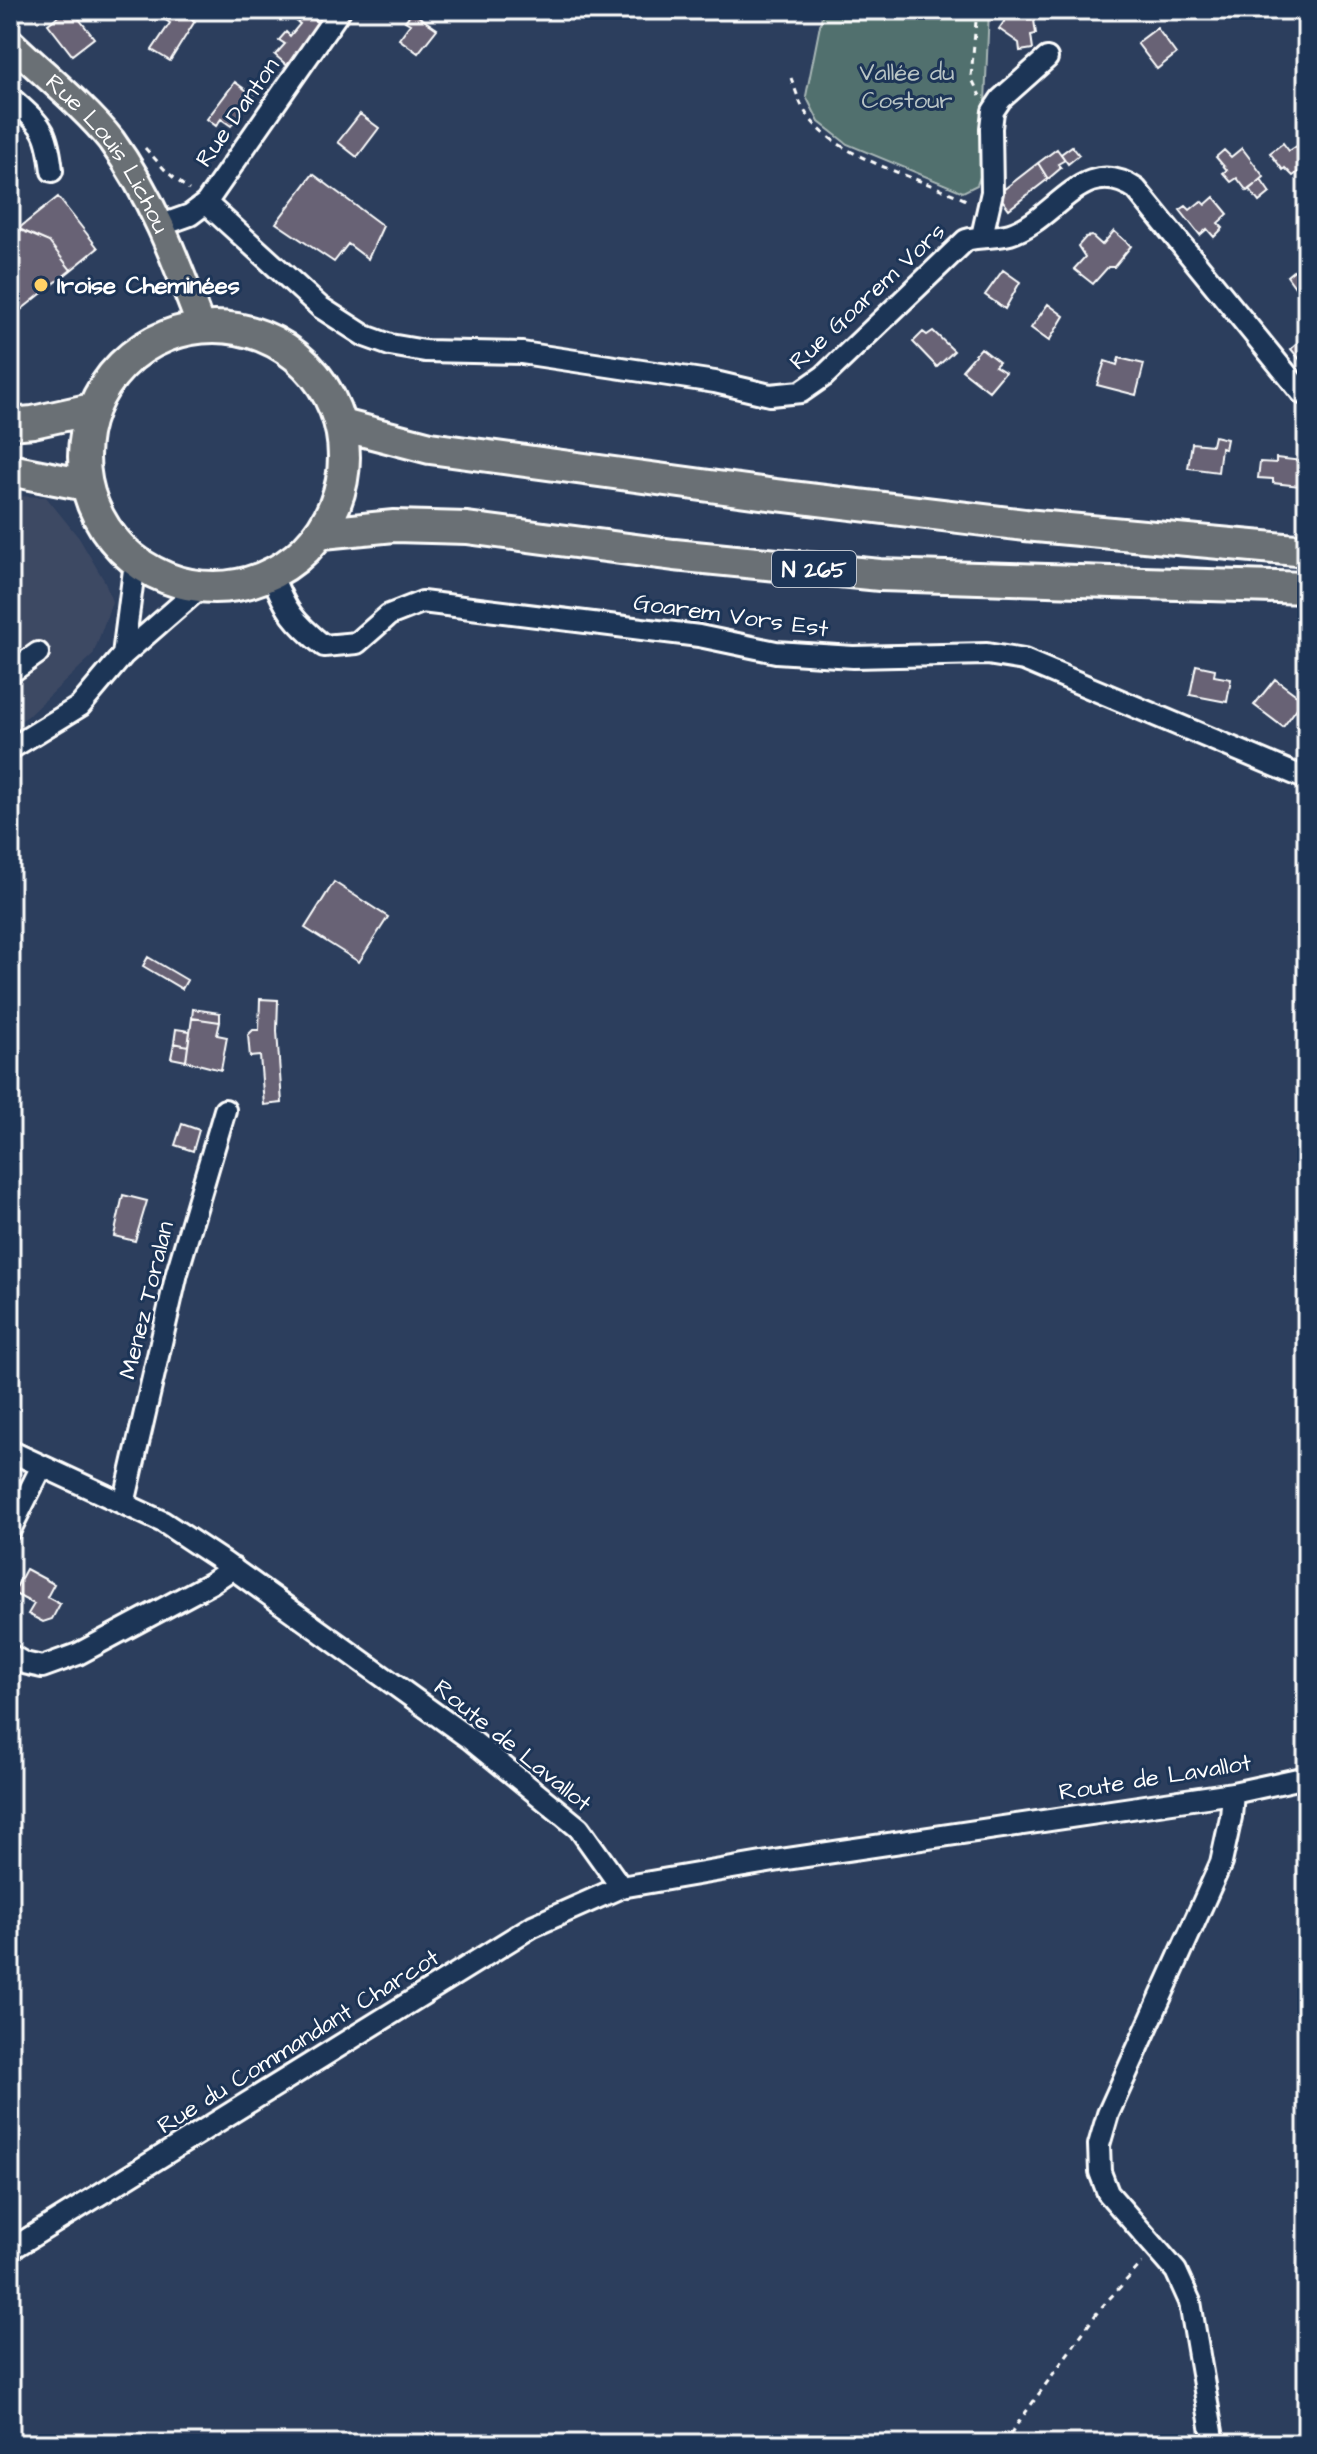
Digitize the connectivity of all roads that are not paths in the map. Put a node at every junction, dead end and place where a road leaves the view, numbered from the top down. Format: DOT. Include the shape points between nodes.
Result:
graph roads {
  1 [pos="340,10"];
  2 [pos="10,42"];
  3 [pos="1047,58"];
  4 [pos="10,97"];
  5 [pos="52,171"];
  6 [pos="206,203"];
  7 [pos="162,225"];
  8 [pos="985,226"];
  9 [pos="201,327"];
  10 [pos="1307,389"];
  11 [pos="92,409"];
  12 [pos="10,424"];
  13 [pos="342,425"];
  14 [pos="10,470"];
  15 [pos="86,485"];
  16 [pos="323,533"];
  17 [pos="1307,551"];
  18 [pos="135,562"];
  19 [pos="272,575"];
  20 [pos="200,588"];
  21 [pos="1307,588"];
  22 [pos="38,653"];
  23 [pos="123,655"];
  24 [pos="10,673"];
  25 [pos="10,749"];
  26 [pos="1307,779"];
  27 [pos="225,1110"];
  28 [pos="10,1451"];
  29 [pos="42,1466"];
  30 [pos="124,1504"];
  31 [pos="10,1530"];
  32 [pos="233,1568"];
  33 [pos="10,1655"];
  34 [pos="1307,1777"];
  35 [pos="1233,1793"];
  36 [pos="621,1887"];
  37 [pos="10,2250"];
  38 [pos="1214,2444"];
  1 -- 6 [label="street, Rue Danton"];
  2 -- 7 [label="main road, Rue Louis Lichou" via="109,138"];
  3 -- 8 [label="street" via="993,111 992,192"];
  4 -- 5 [label="street" via="41,126"];
  6 -- 7 [label="street, Rue Danton"];
  6 -- 8 [label="street, Rue Goarem Vors" via="320,307 365,336 390,345 522,353 770,395 801,392 824,376 944,258"];
  7 -- 9 [label="main road, Rue Louis Lichou"];
  8 -- 10 [label="street, Rue Goarem Vors" via="1008,235 1085,182 1121,179 1136,189 1302,393"];
  9 -- 11 [label="highway" via="166,335 135,353 110,378"];
  9 -- 13 [label="highway" via="238,328 274,340 304,361 328,390"];
  11 -- 12 [label="highway"];
  11 -- 15 [label="highway" via="84,446"];
  13 -- 16 [label="highway" via="341,493"];
  13 -- 17 [label="highway" via="430,448 776,495"];
  14 -- 15 [label="highway"];
  15 -- 18 [label="highway" via="112,540"];
  16 -- 19 [label="highway"];
  16 -- 21 [label="highway, N 265" via="394,526 467,528 880,575"];
  18 -- 20 [label="highway" via="166,579"];
  18 -- 23 [label="street"];
  19 -- 20 [label="highway" via="237,586"];
  19 -- 26 [label="street, Goarem Vors Est" via="298,625 324,646 357,643 389,615 422,602 699,636 776,652 853,657 987,654 1024,660"];
  20 -- 23 [label="street"];
  22 -- 24 [label="street"];
  23 -- 25 [label="street" via="80,706"];
  27 -- 30 [label="street, Menez Toralan" via="177,1273"];
  28 -- 29 [label="street, Route de Lavallot"];
  29 -- 30 [label="street, Route de Lavallot"];
  29 -- 31 [label="street"];
  30 -- 32 [label="street, Route de Lavallot" via="163,1522"];
  32 -- 33 [label="street" via="78,1654 42,1667"];
  32 -- 36 [label="street, Route de Lavallot" via="470,1739 579,1828"];
  34 -- 35 [label="street, Route de Lavallot"];
  35 -- 36 [label="street, Route de Lavallot"];
  35 -- 38 [label="street" via="1221,1863 1108,2114 1099,2145 1108,2193 1176,2271 1190,2302"];
  36 -- 37 [label="street, Rue du Commandant Charcot" via="533,1926"];
}
